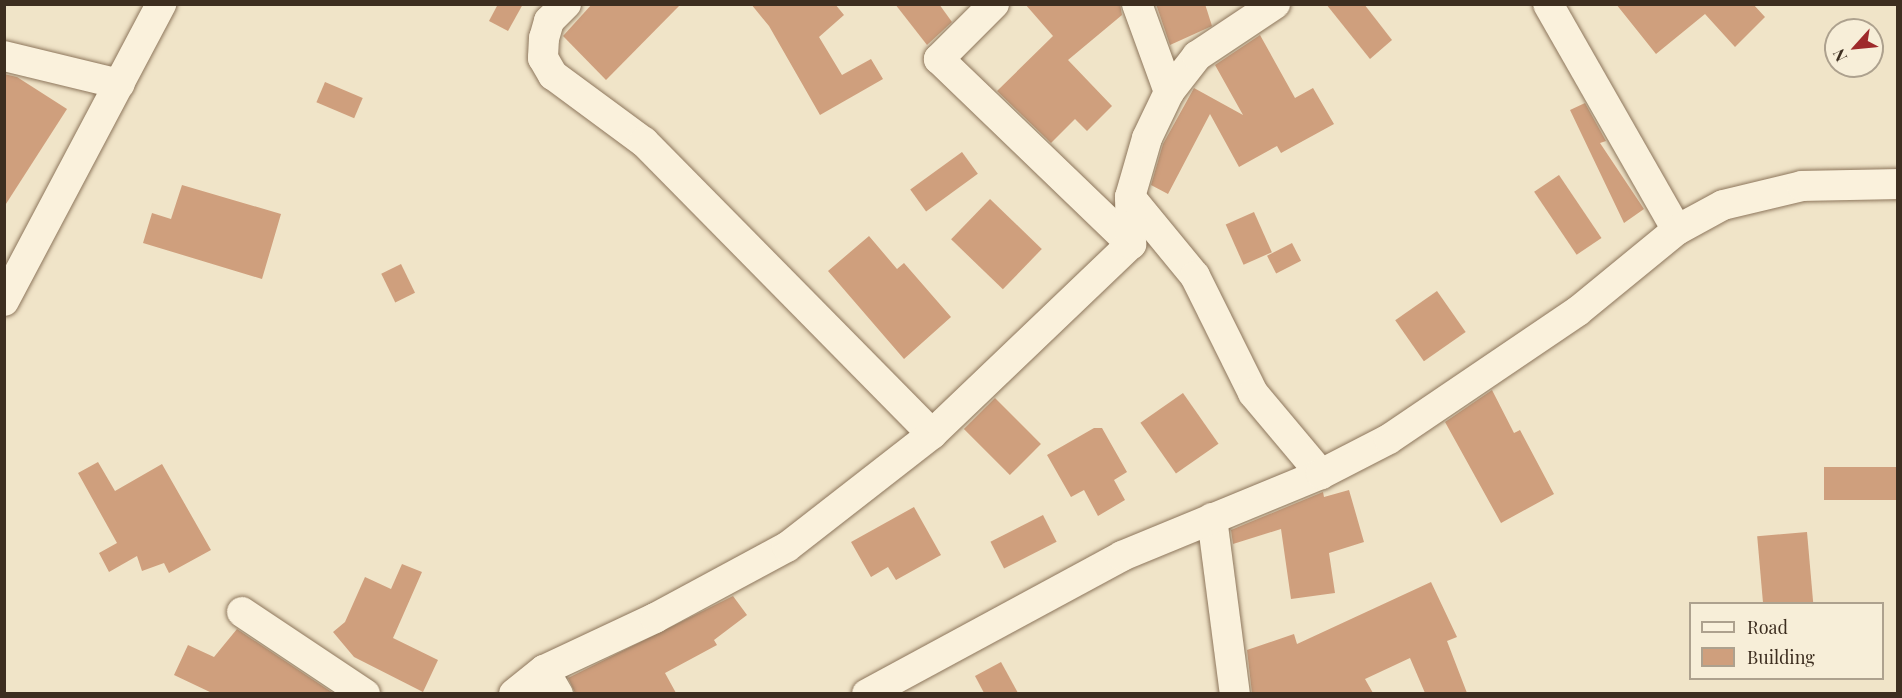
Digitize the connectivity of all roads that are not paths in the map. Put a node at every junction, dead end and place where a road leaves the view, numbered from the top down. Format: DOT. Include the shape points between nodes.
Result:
graph roads {
  1 [pos="161,4"];
  2 [pos="566,4"];
  3 [pos="994,4"];
  4 [pos="1137,4"];
  5 [pos="1275,4"];
  6 [pos="1548,4"];
  7 [pos="4,56"];
  8 [pos="120,84"];
  9 [pos="1169,92"];
  10 [pos="1898,184"];
  11 [pos="1130,197"];
  12 [pos="1677,230"];
  13 [pos="1131,244"];
  14 [pos="4,301"];
  15 [pos="932,434"];
  16 [pos="1321,474"];
  17 [pos="1212,518"];
  18 [pos="242,612"];
  19 [pos="551,682"];
  20 [pos="908,684"];
  21 [pos="365,693"];
  22 [pos="514,693"];
  23 [pos="867,693"];
  24 [pos="1235,693"];
  1 -- 8 [label="street"];
  2 -- 15 [label="street" via="549,21 544,38 543,58 553,75 644,142"];
  3 -- 13 [label="street" via="939,59"];
  4 -- 9 [label="street"];
  5 -- 9 [label="street" via="1197,56"];
  6 -- 12 [label="street"];
  7 -- 8 [label="street"];
  8 -- 14 [label="street"];
  9 -- 11 [label="street" via="1147,138"];
  10 -- 12 [label="street" via="1802,186 1723,205"];
  11 -- 13 [label="street"];
  11 -- 16 [label="street" via="1195,276 1253,393"];
  12 -- 16 [label="street" via="1578,311 1389,440"];
  13 -- 15 [label="street"];
  15 -- 19 [label="street" via="787,547 655,618"];
  16 -- 17 [label="street"];
  17 -- 20 [label="street" via="1122,556"];
  17 -- 24 [label="street"];
  18 -- 21 [label="street"];
  19 -- 22 [label="street"];
  20 -- 23 [label="street"];
}
